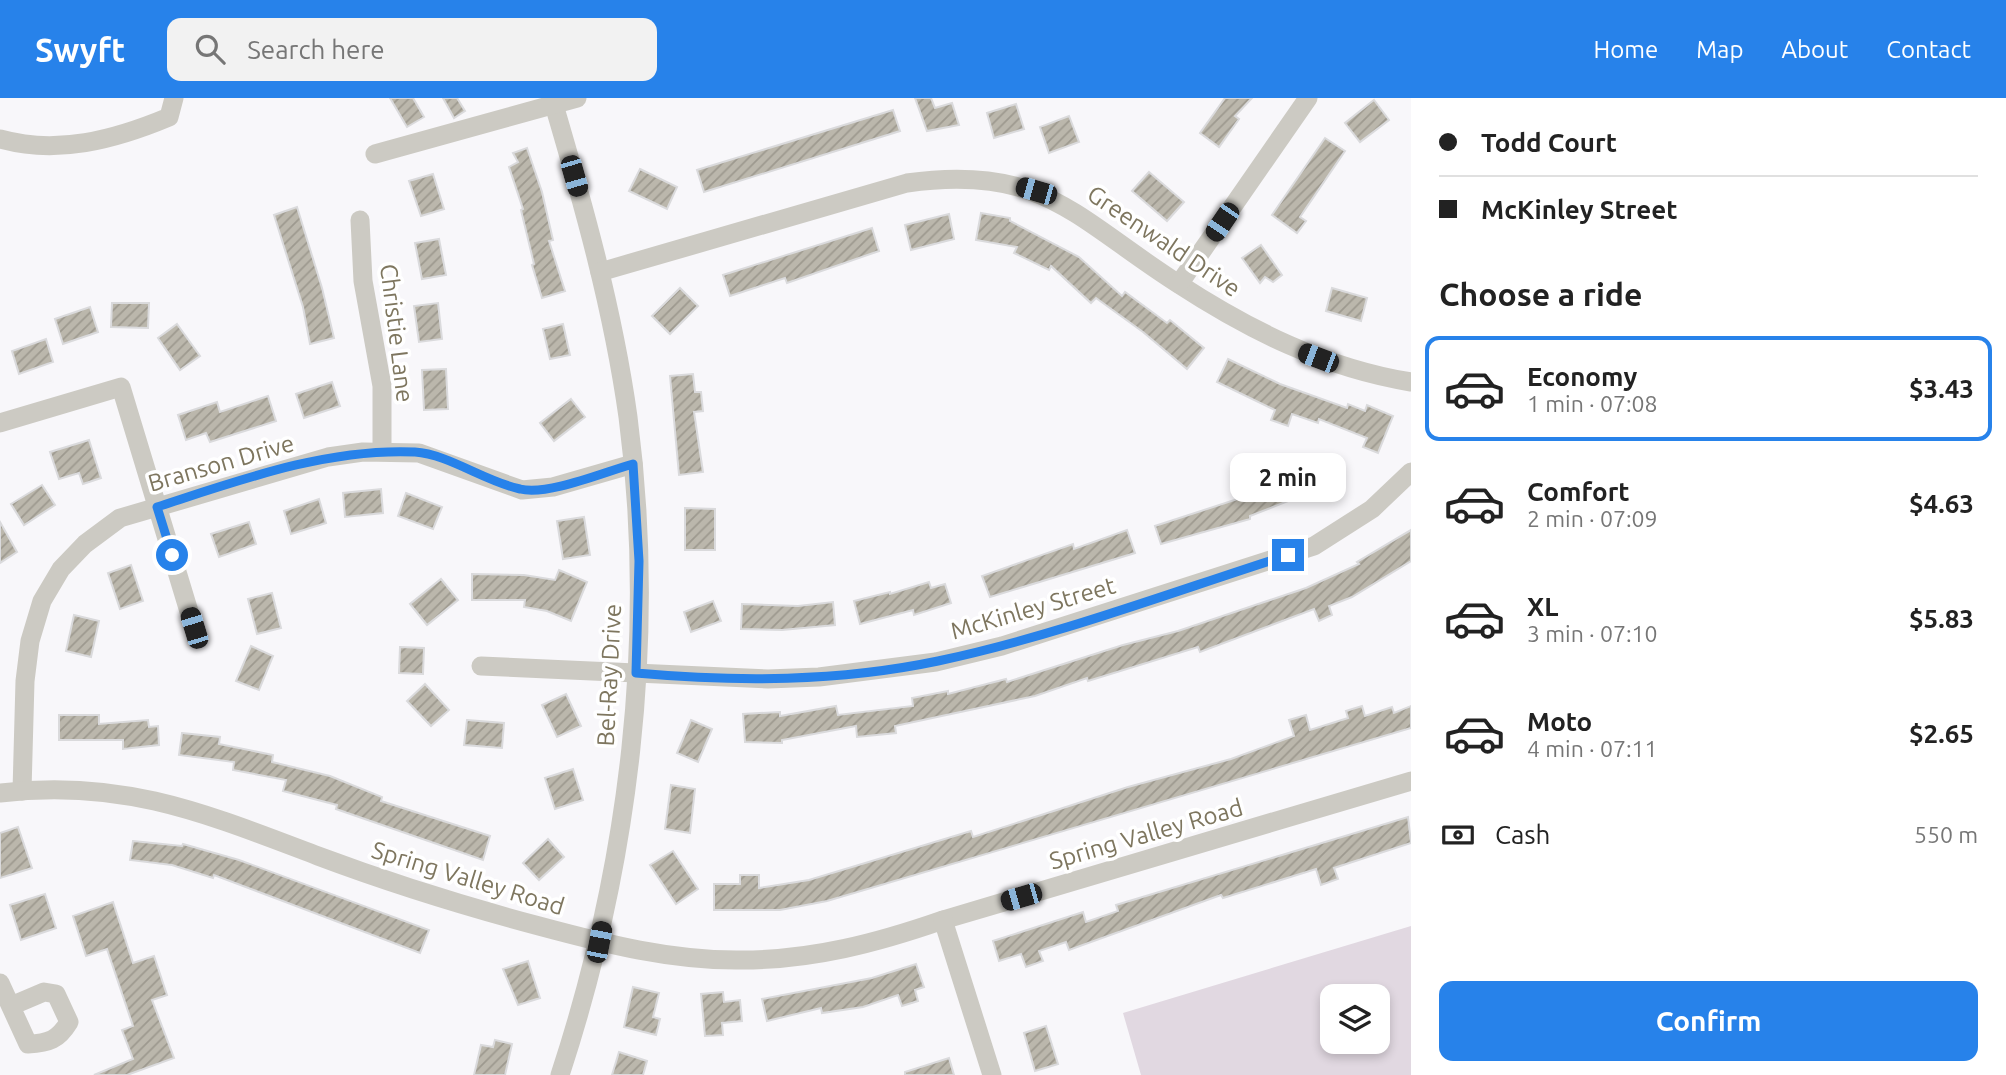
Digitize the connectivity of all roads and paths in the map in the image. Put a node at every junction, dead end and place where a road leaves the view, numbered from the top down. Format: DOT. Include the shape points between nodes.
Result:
graph roads {
  1 [pos="174,98"];
  2 [pos="577,98"];
  3 [pos="1308,98"];
  4 [pos="553,101"];
  5 [pos="0,139"];
  6 [pos="375,154"];
  7 [pos="360,220"];
  8 [pos="600,272"];
  9 [pos="1179,284"];
  10 [pos="1411,382"];
  11 [pos="0,423"];
  12 [pos="382,451"];
  13 [pos="633,464"];
  14 [pos="1411,472"];
  15 [pos="157,507"];
  16 [pos="194,628"];
  17 [pos="481,666"];
  18 [pos="636,673"];
  19 [pos="1411,781"];
  20 [pos="22,791"];
  21 [pos="0,793"];
  22 [pos="943,920"];
  23 [pos="599,942"];
  24 [pos="0,983"];
  25 [pos="11,1006"];
  26 [pos="560,1075"];
  27 [pos="992,1075"];
  1 -- 5 [label="street" via="169,117 68,147 27,146"];
  2 -- 4 [label="street"];
  3 -- 9 [label="street"];
  4 -- 6 [label="street"];
  4 -- 8 [label="street, Bel-Ray Drive"];
  7 -- 12 [label="street, Christie Lane" via="363,281 382,386"];
  8 -- 9 [label="street, Greenwald Drive" via="907,183 976,178 1036,191 1065,205"];
  8 -- 13 [label="street, Bel-Ray Drive"];
  9 -- 10 [label="street, Greenwald Drive" via="1296,349 1339,366"];
  11 -- 15 [label="street" via="121,387"];
  12 -- 13 [label="street, Branson Drive" via="419,453 522,490 553,487"];
  12 -- 15 [label="street, Branson Drive" via="328,457"];
  13 -- 18 [label="street, Bel-Ray Drive" via="639,561"];
  14 -- 18 [label="street, McKinley Street" via="1372,509 1314,547 1002,646 886,670 819,677 701,678"];
  15 -- 16 [label="street"];
  15 -- 20 [label="street, Branson Drive" via="120,518 85,544 61,569 42,601 30,640 25,681"];
  17 -- 18 [label="street, McKinley Street"];
  18 -- 23 [label="street, Bel-Ray Drive" via="619,838"];
  19 -- 22 [label="street, Spring Valley Road"];
  20 -- 21 [label="street, Spring Valley Road"];
  20 -- 23 [label="street, Spring Valley Road" via="124,794 169,802 412,888"];
  22 -- 23 [label="street, Spring Valley Road" via="853,948 778,959 694,959"];
  22 -- 27 [label="street"];
  23 -- 26 [label="street, Bel-Ray Drive"];
  24 -- 25 [label="street"];
}
